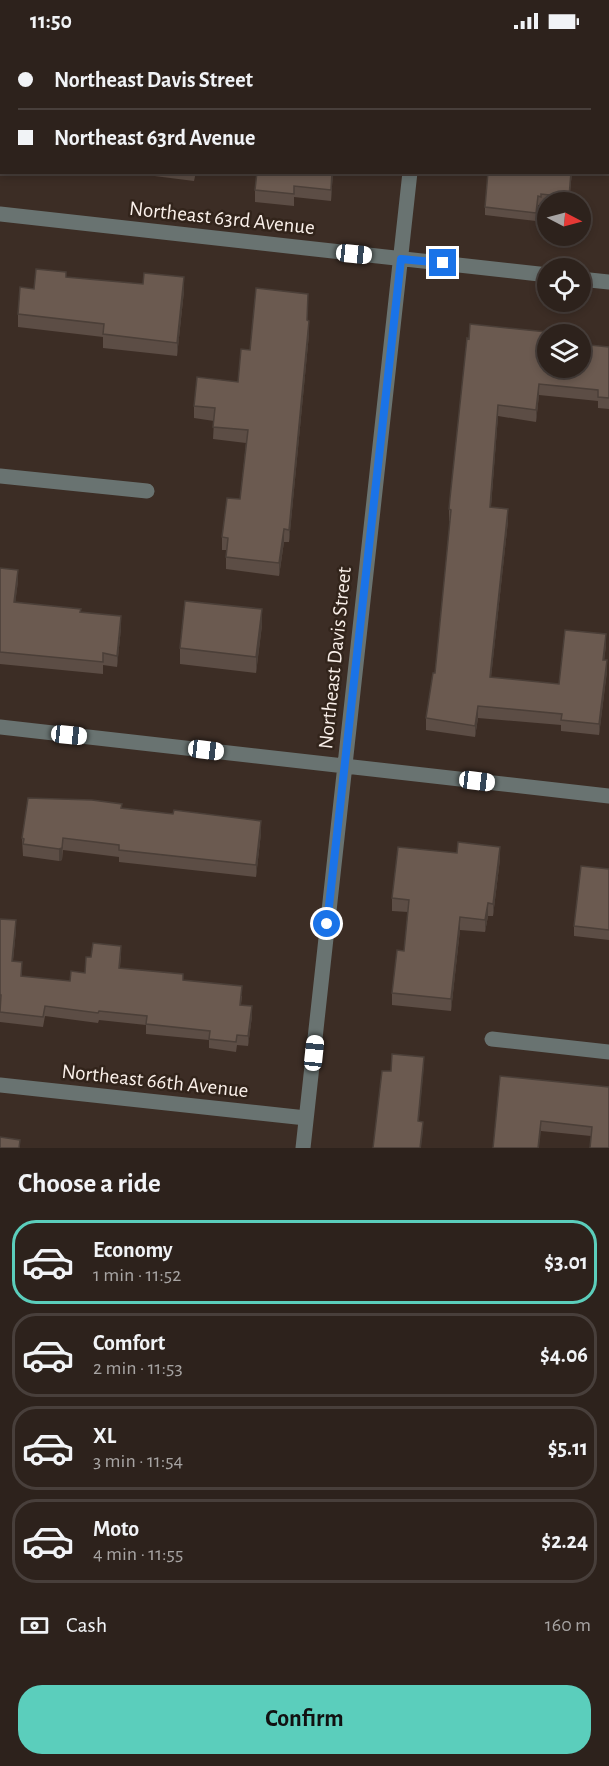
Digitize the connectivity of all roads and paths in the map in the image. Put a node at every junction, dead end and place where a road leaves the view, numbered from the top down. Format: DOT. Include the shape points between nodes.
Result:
graph roads {
  1 [pos="410,174"];
  2 [pos="0,214"];
  3 [pos="401,259"];
  4 [pos="537,274"];
  5 [pos="591,280"];
  6 [pos="609,282"];
  7 [pos="0,476"];
  8 [pos="147,491"];
  9 [pos="0,727"];
  10 [pos="344,766"];
  11 [pos="609,796"];
  12 [pos="492,1040"];
  13 [pos="609,1052"];
  14 [pos="0,1085"];
  15 [pos="306,1118"];
  16 [pos="303,1148"];
  1 -- 3 [label="street, Northeast Davis Street"];
  2 -- 3 [label="street, Northeast 63rd Avenue"];
  3 -- 4 [label="street, Northeast 63rd Avenue"];
  3 -- 10 [label="street, Northeast Davis Street"];
  5 -- 6 [label="street"];
  7 -- 8 [label="street"];
  9 -- 10 [label="street"];
  10 -- 11 [label="street"];
  10 -- 15 [label="street, Northeast Davis Street"];
  12 -- 13 [label="street"];
  14 -- 15 [label="street, Northeast 66th Avenue"];
  15 -- 16 [label="street, Northeast Davis Street"];
}
